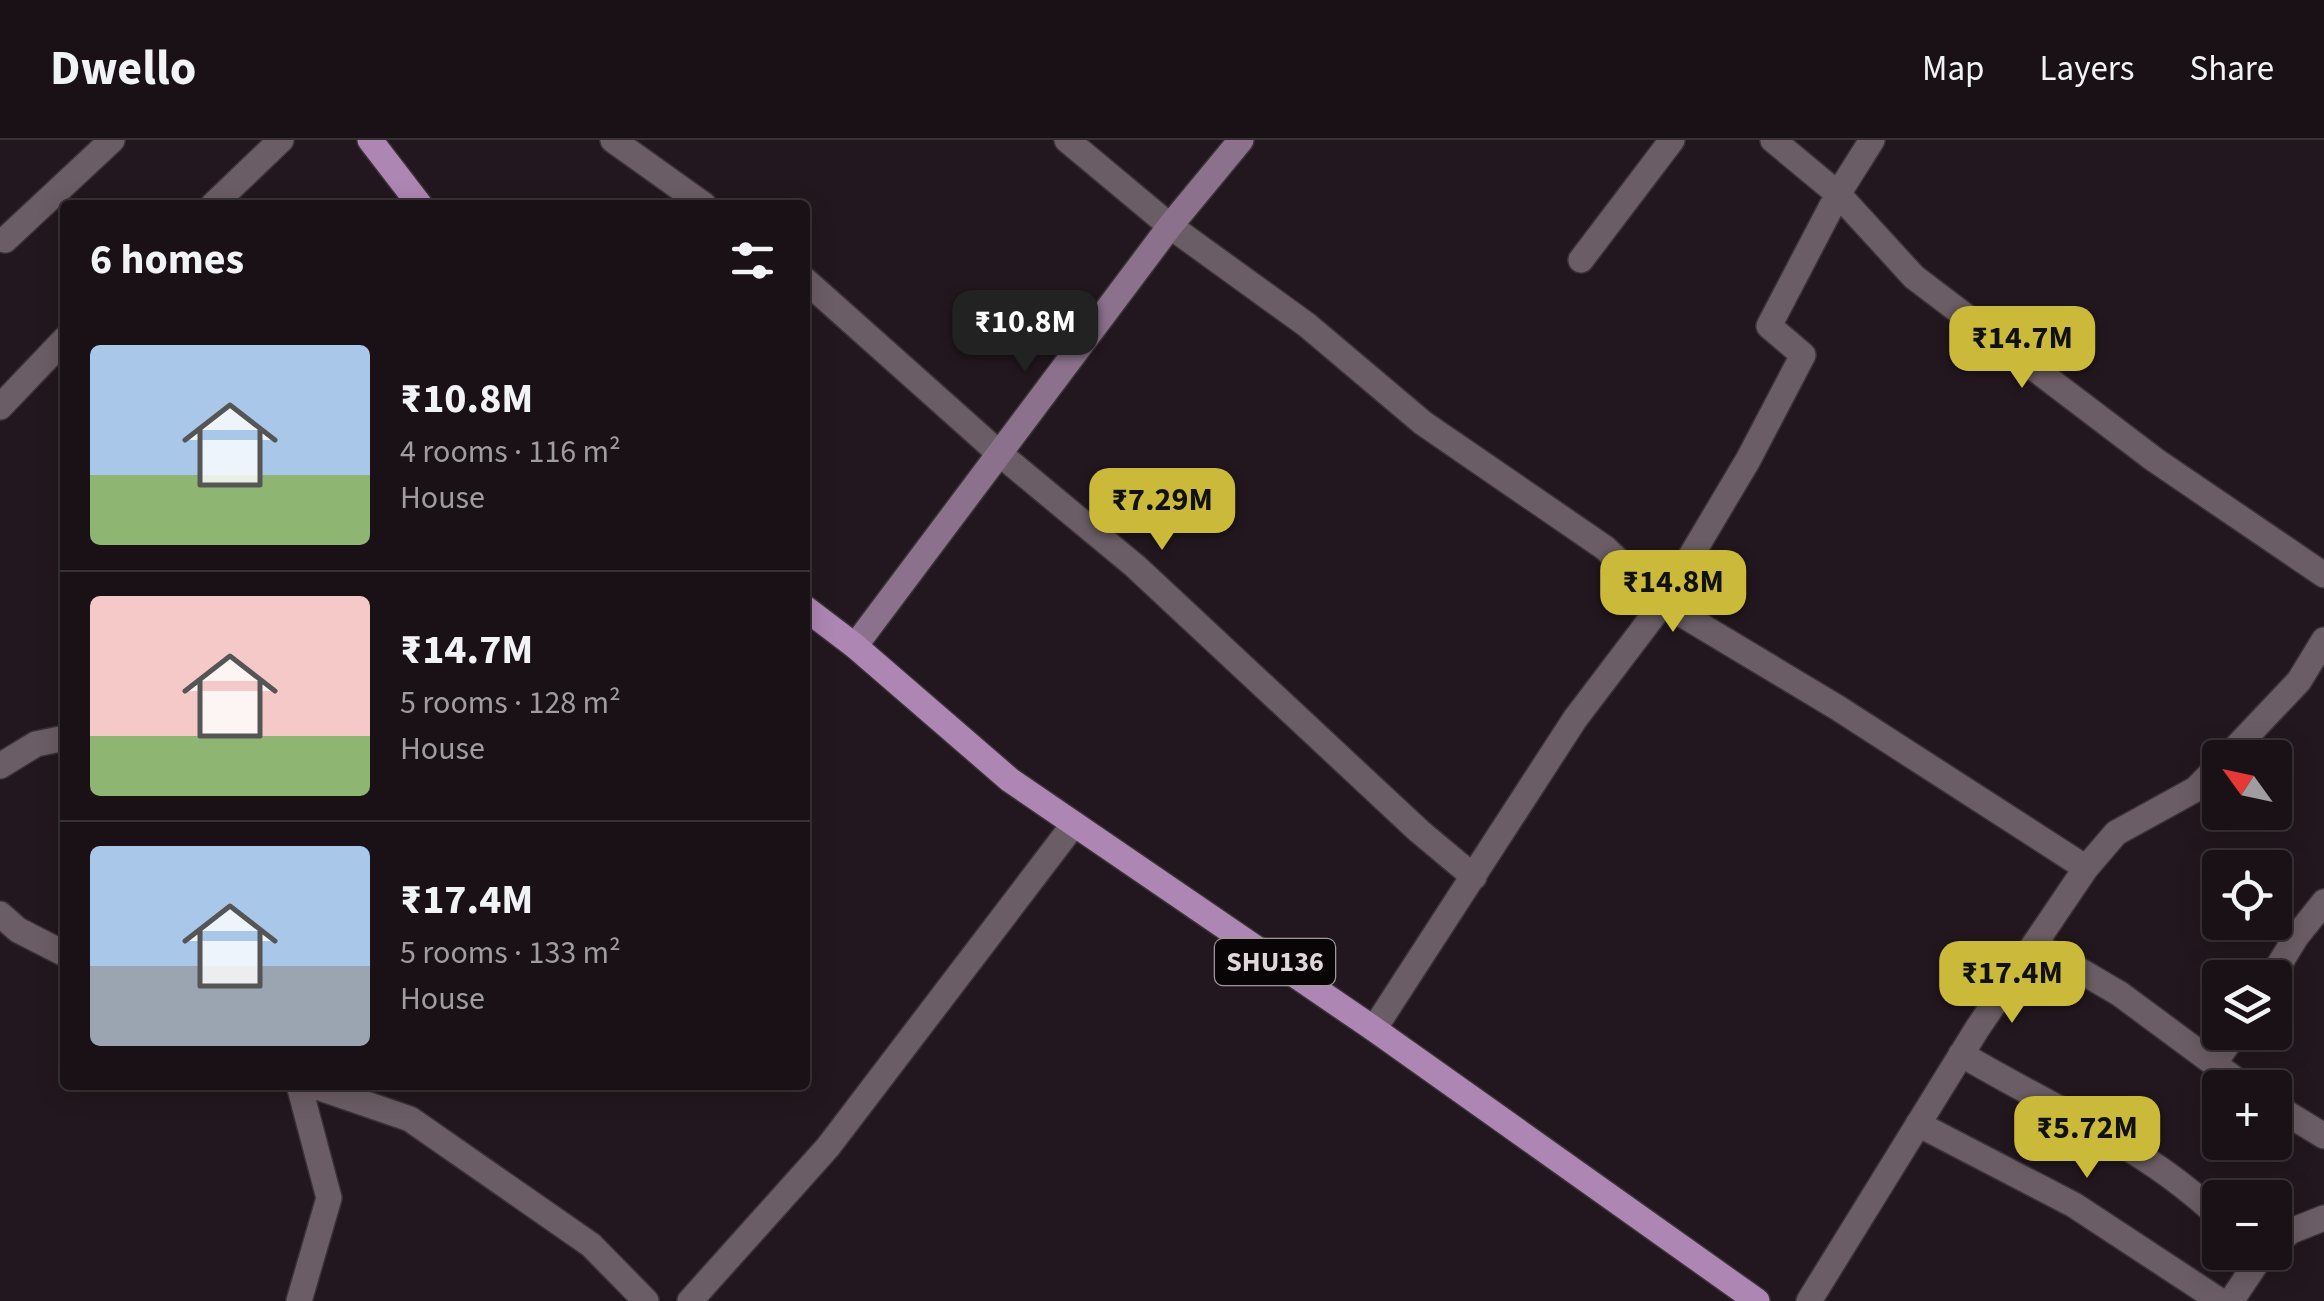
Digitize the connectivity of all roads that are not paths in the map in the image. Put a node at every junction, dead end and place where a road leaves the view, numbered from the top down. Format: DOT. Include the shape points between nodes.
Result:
graph roads {
  1 [pos="112,140"];
  2 [pos="280,140"];
  3 [pos="370,140"];
  4 [pos="612,140"];
  5 [pos="1066,140"];
  6 [pos="1241,140"];
  7 [pos="1672,140"];
  8 [pos="1772,140"];
  9 [pos="1872,140"];
  10 [pos="1838,194"];
  11 [pos="217,200"];
  12 [pos="416,200"];
  13 [pos="697,200"];
  14 [pos="1170,226"];
  15 [pos="5,240"];
  16 [pos="1581,260"];
  17 [pos="810,284"];
  18 [pos="60,344"];
  19 [pos="0,407"];
  20 [pos="1000,454"];
  21 [pos="2324,575"];
  22 [pos="1663,603"];
  23 [pos="810,612"];
  24 [pos="2324,640"];
  25 [pos="855,646"];
  26 [pos="60,739"];
  27 [pos="2243,740"];
  28 [pos="0,766"];
  29 [pos="2202,783"];
  30 [pos="1074,824"];
  31 [pos="2086,868"];
  32 [pos="1474,877"];
  33 [pos="2324,902"];
  34 [pos="0,914"];
  35 [pos="2035,944"];
  36 [pos="60,951"];
  37 [pos="2283,960"];
  38 [pos="1374,1029"];
  39 [pos="2224,1050"];
  40 [pos="1961,1054"];
  41 [pos="2214,1064"];
  42 [pos="2222,1070"];
  43 [pos="300,1090"];
  44 [pos="326,1090"];
  45 [pos="2292,1116"];
  46 [pos="1918,1124"];
  47 [pos="2324,1136"];
  48 [pos="2202,1204"];
  49 [pos="2324,1218"];
  50 [pos="2292,1232"];
  51 [pos="2251,1270"];
  52 [pos="299,1301"];
  53 [pos="646,1301"];
  54 [pos="690,1301"];
  55 [pos="1757,1301"];
  56 [pos="1809,1301"];
  57 [pos="2220,1301"];
  58 [pos="2231,1301"];
  1 -- 15 [label="street"];
  2 -- 11 [label="street"];
  3 -- 12 [label="main road"];
  4 -- 13 [label="street"];
  5 -- 14 [label="street"];
  6 -- 14 [label="street"];
  7 -- 16 [label="street"];
  8 -- 10 [label="street"];
  9 -- 10 [label="street"];
  10 -- 21 [label="street" via="1914,277 2156,460"];
  10 -- 22 [label="street" via="1769,326 1803,354"];
  14 -- 20 [label="street"];
  14 -- 22 [label="street" via="1307,326 1423,423 1606,548"];
  17 -- 20 [label="street"];
  18 -- 19 [label="street"];
  20 -- 25 [label="street"];
  20 -- 32 [label="street" via="1135,566"];
  22 -- 31 [label="street"];
  22 -- 32 [label="street" via="1575,719"];
  23 -- 25 [label="main road, SHU136"];
  24 -- 27 [label="street" via="2299,681"];
  25 -- 30 [label="main road, SHU136" via="1010,780"];
  26 -- 28 [label="street" via="36,744"];
  29 -- 31 [label="street" via="2116,834"];
  30 -- 38 [label="main road, SHU136"];
  30 -- 54 [label="street" via="828,1147"];
  31 -- 35 [label="street"];
  32 -- 38 [label="street"];
  33 -- 37 [label="street"];
  34 -- 36 [label="street"];
  35 -- 40 [label="street"];
  35 -- 41 [label="street" via="2120,994"];
  38 -- 55 [label="main road, SHU136"];
  39 -- 41 [label="street"];
  40 -- 46 [label="street"];
  40 -- 48 [label="street" via="2131,1148"];
  41 -- 42 [label="street"];
  43 -- 52 [label="street" via="330,1198"];
  44 -- 53 [label="street" via="410,1118 591,1244"];
  45 -- 47 [label="street"];
  46 -- 56 [label="street"];
  46 -- 57 [label="street" via="2074,1206"];
  49 -- 50 [label="street"];
  51 -- 58 [label="street"];
}
